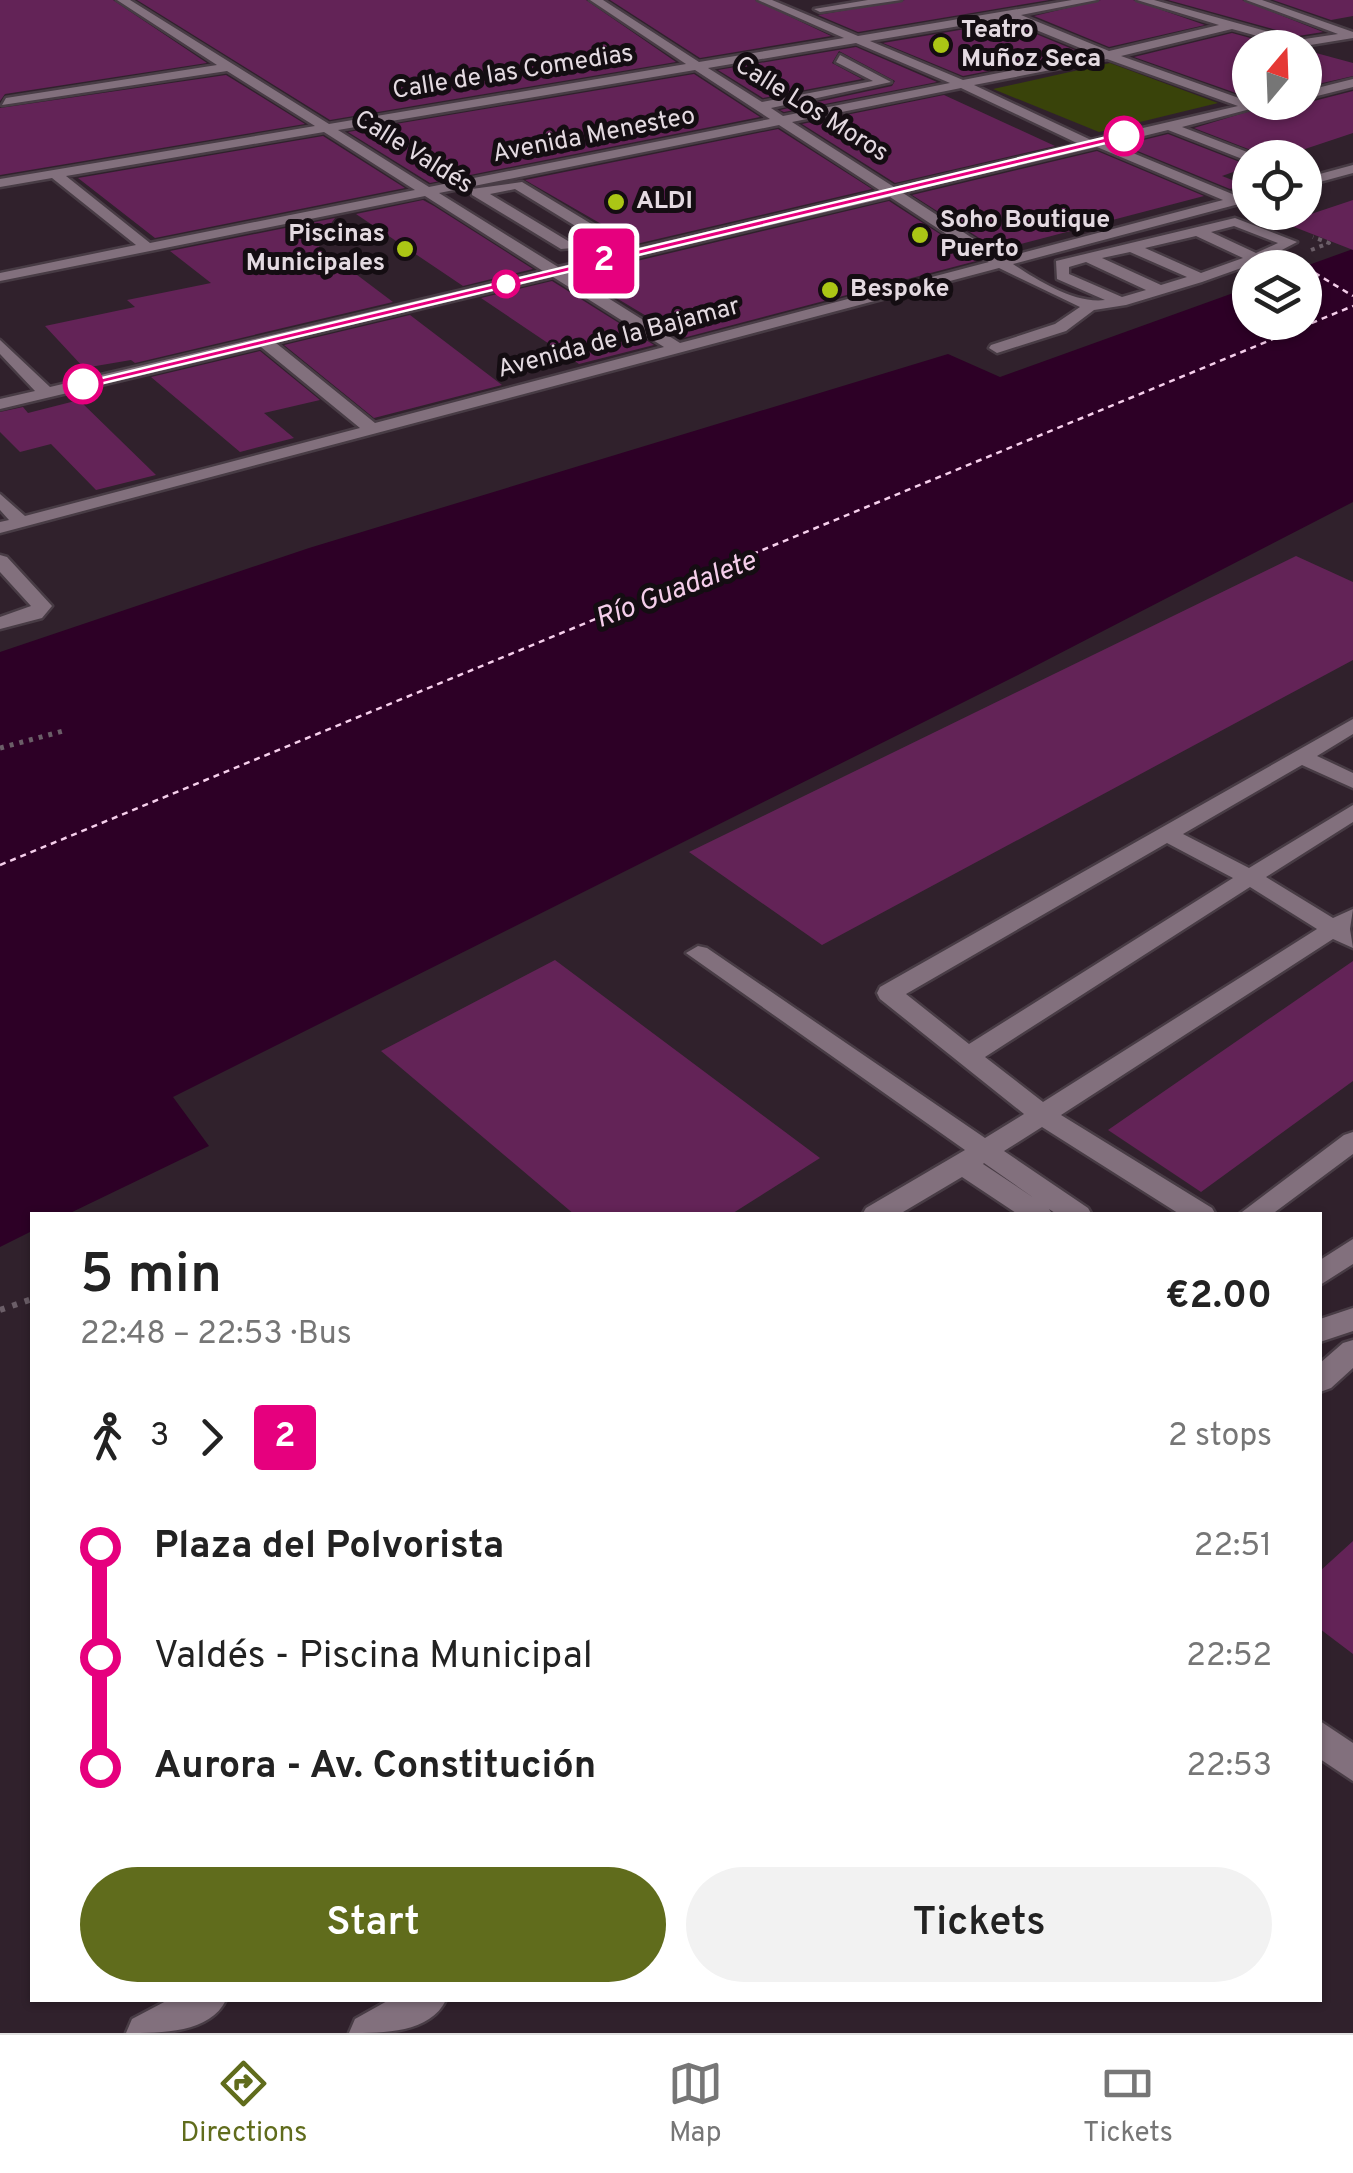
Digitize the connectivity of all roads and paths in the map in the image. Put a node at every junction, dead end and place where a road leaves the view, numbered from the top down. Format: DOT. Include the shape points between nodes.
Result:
graph roads {
  1 [pos="122,0"];
  2 [pos="595,0"];
  3 [pos="764,0"];
  4 [pos="847,0"];
  5 [pos="896,0"];
  6 [pos="1092,0"];
  7 [pos="1142,0"];
  8 [pos="1251,0"];
  9 [pos="820,9"];
  10 [pos="797,13"];
  11 [pos="1008,14"];
  12 [pos="1234,26"];
  13 [pos="1353,35"];
  14 [pos="856,38"];
  15 [pos="1108,55"];
  16 [pos="698,66"];
  17 [pos="841,66"];
  18 [pos="228,67"];
  19 [pos="884,82"];
  20 [pos="1353,84"];
  21 [pos="966,86"];
  22 [pos="757,89"];
  23 [pos="1322,90"];
  24 [pos="740,92"];
  25 [pos="912,96"];
  26 [pos="1232,99"];
  27 [pos="6,102"];
  28 [pos="762,106"];
  29 [pos="1232,111"];
  30 [pos="786,121"];
  31 [pos="1169,126"];
  32 [pos="325,127"];
  33 [pos="1093,143"];
  34 [pos="1232,151"];
  35 [pos="1353,169"];
  36 [pos="55,174"];
  37 [pos="1322,177"];
  38 [pos="0,183"];
  39 [pos="428,193"];
  40 [pos="898,193"];
  41 [pos="1232,195"];
  42 [pos="484,196"];
  43 [pos="1232,202"];
  44 [pos="444,203"];
  45 [pos="1194,230"];
  46 [pos="1156,240"];
  47 [pos="607,241"];
  48 [pos="1129,246"];
  49 [pos="148,248"];
  50 [pos="1238,250"];
  51 [pos="1273,250"];
  52 [pos="632,254"];
  53 [pos="1087,257"];
  54 [pos="1002,260"];
  55 [pos="1232,266"];
  56 [pos="1222,269"];
  57 [pos="556,272"];
  58 [pos="0,277"];
  59 [pos="1198,277"];
  60 [pos="1036,282"];
  61 [pos="1007,290"];
  62 [pos="1159,290"];
  63 [pos="1121,302"];
  64 [pos="1091,306"];
  65 [pos="266,343"];
  66 [pos="0,344"];
  67 [pos="997,348"];
  68 [pos="678,349"];
  69 [pos="46,393"];
  70 [pos="0,404"];
  71 [pos="374,430"];
  72 [pos="0,499"];
  73 [pos="21,522"];
  74 [pos="0,528"];
  75 [pos="0,561"];
  76 [pos="0,623"];
  77 [pos="1353,725"];
  78 [pos="67,730"];
  79 [pos="1,746"];
  80 [pos="1301,756"];
  81 [pos="1353,781"];
  82 [pos="1353,812"];
  83 [pos="1166,834"];
  84 [pos="1250,878"];
  85 [pos="1346,929"];
  86 [pos="698,953"];
  87 [pos="968,1056"];
  88 [pos="1042,1115"];
  89 [pos="1353,1142"];
  90 [pos="974,1158"];
  91 [pos="881,1212"];
  92 [pos="1036,1212"];
  93 [pos="1073,1212"];
  94 [pos="1197,1212"];
  95 [pos="1256,1212"];
  96 [pos="1353,1248"];
  97 [pos="1322,1273"];
  98 [pos="30,1300"];
  99 [pos="0,1310"];
  100 [pos="1353,1319"];
  101 [pos="1322,1330"];
  102 [pos="1353,1352"];
  103 [pos="1322,1378"];
  104 [pos="1322,1739"];
  105 [pos="1353,1765"];
  106 [pos="203,2002"];
  107 [pos="423,2002"];
  108 [pos="146,2033"];
  109 [pos="369,2033"];
  1 -- 18 [label="street, Calle Valdés"];
  2 -- 16 [label="street, Calle Los Moros"];
  3 -- 10 [label="street"];
  4 -- 9 [label="street"];
  5 -- 9 [label="street"];
  6 -- 11 [label="street, Calle de las Comedias"];
  7 -- 12 [label="street"];
  8 -- 13 [label="street"];
  9 -- 10 [label="street"];
  10 -- 14 [label="street"];
  11 -- 14 [label="street, Calle de las Comedias"];
  11 -- 15 [label="street"];
  12 -- 13 [label="street" via="1298,44"];
  12 -- 15 [label="street, Avenida Menesteo"];
  14 -- 16 [label="street, Calle de las Comedias"];
  14 -- 21 [label="street"];
  15 -- 21 [label="street, Avenida Menesteo"];
  15 -- 26 [label="street"];
  16 -- 24 [label="street, Calle Los Moros"];
  16 -- 32 [label="street, Calle de las Comedias"];
  17 -- 19 [label="street"];
  18 -- 27 [label="street"];
  18 -- 32 [label="street, Calle Valdés"];
  19 -- 25 [label="street"];
  19 -- 28 [label="street"];
  20 -- 23 [label="street"];
  21 -- 25 [label="street, Avenida Menesteo"];
  21 -- 33 [label="street"];
  22 -- 24 [label="street"];
  24 -- 28 [label="street, Calle Los Moros"];
  25 -- 30 [label="street, Avenida Menesteo"];
  28 -- 30 [label="street, Calle Los Moros"];
  29 -- 31 [label="street"];
  30 -- 39 [label="street, Avenida Menesteo"];
  30 -- 40 [label="street, Calle Los Moros"];
  31 -- 33 [label="street"];
  31 -- 34 [label="street"];
  32 -- 36 [label="street, Calle de las Comedias"];
  32 -- 39 [label="street, Calle Valdés"];
  33 -- 40 [label="street"];
  33 -- 41 [label="street"];
  35 -- 37 [label="street"];
  36 -- 38 [label="street, Calle de las Comedias"];
  36 -- 49 [label="street"];
  39 -- 44 [label="street, Calle Valdés"];
  39 -- 49 [label="street, Avenida Menesteo"];
  40 -- 52 [label="street"];
  40 -- 54 [label="street, Calle Los Moros"];
  42 -- 44 [label="street"];
  42 -- 47 [label="street" via="566,246"];
  42 -- 47 [label="street" via="478,192 517,185"];
  43 -- 54 [label="street, Avenida de la Bajamar"];
  44 -- 57 [label="street, Calle Valdés"];
  45 -- 46 [label="street"];
  45 -- 50 [label="street"];
  45 -- 51 [label="street" via="1234,222 1290,242"];
  46 -- 48 [label="street"];
  46 -- 56 [label="street"];
  47 -- 52 [label="street"];
  48 -- 53 [label="street"];
  48 -- 59 [label="street"];
  49 -- 58 [label="street, Avenida Menesteo"];
  52 -- 57 [label="street"];
  53 -- 62 [label="street"];
  53 -- 63 [label="street" via="1061,264 1062,276"];
  54 -- 60 [label="street, Calle Los Moros"];
  54 -- 68 [label="street, Avenida de la Bajamar"];
  55 -- 56 [label="street"];
  56 -- 59 [label="street"];
  57 -- 65 [label="street"];
  57 -- 68 [label="street, Calle Valdés"];
  59 -- 62 [label="street"];
  60 -- 61 [label="street"];
  60 -- 64 [label="street, Calle Los Moros"];
  62 -- 63 [label="street"];
  63 -- 64 [label="street"];
  64 -- 67 [label="street" via="1039,336"];
  65 -- 69 [label="street"];
  65 -- 71 [label="street"];
  66 -- 69 [label="street"];
  68 -- 71 [label="street, Avenida de la Bajamar"];
  69 -- 70 [label="street"];
  71 -- 73 [label="street, Avenida de la Bajamar"];
  72 -- 73 [label="street"];
  73 -- 74 [label="street, Avenida de la Bajamar"];
  75 -- 76 [label="street" via="42,606"];
  77 -- 80 [label="street"];
  78 -- 79 [label="path"];
  80 -- 81 [label="street"];
  80 -- 83 [label="street"];
  82 -- 84 [label="street"];
  83 -- 84 [label="street"];
  83 -- 87 [label="street" via="889,994"];
  84 -- 85 [label="street"];
  84 -- 87 [label="street"];
  85 -- 88 [label="street"];
  86 -- 90 [label="street"];
  87 -- 88 [label="street"];
  88 -- 90 [label="street"];
  88 -- 94 [label="street"];
  89 -- 95 [label="street"];
  90 -- 91 [label="street"];
  90 -- 92 [label="street"];
  90 -- 93 [label="street"];
  96 -- 97 [label="street"];
  98 -- 99 [label="path"];
  100 -- 101 [label="street"];
  102 -- 103 [label="street"];
  104 -- 105 [label="street"];
  106 -- 108 [label="street"];
  107 -- 109 [label="street"];
}
